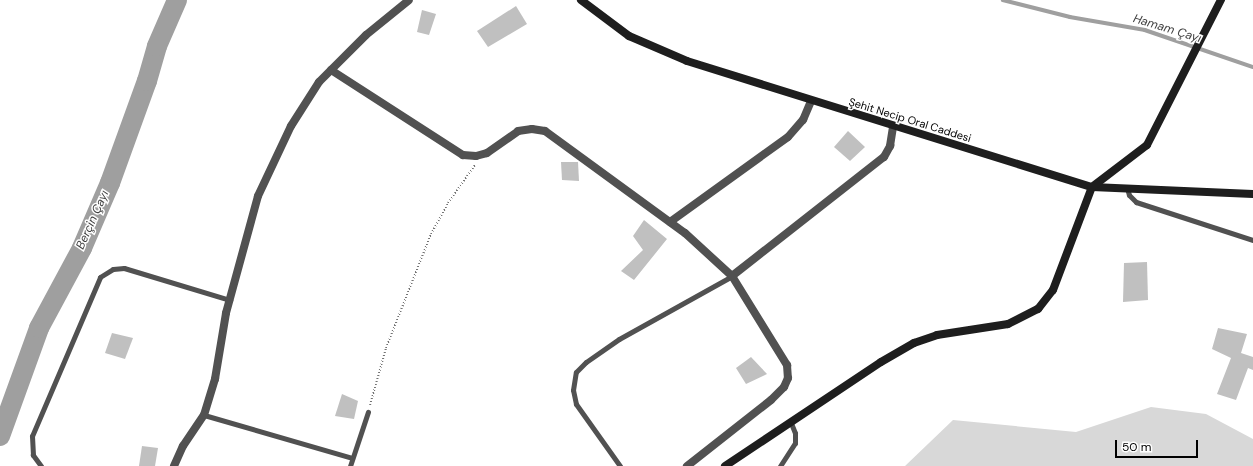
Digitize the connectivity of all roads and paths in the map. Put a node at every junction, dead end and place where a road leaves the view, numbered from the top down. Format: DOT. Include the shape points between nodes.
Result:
graph roads {
  1 [pos="409,0"];
  2 [pos="581,0"];
  3 [pos="1221,0"];
  4 [pos="331,70"];
  5 [pos="811,101"];
  6 [pos="893,126"];
  7 [pos="476,156"];
  8 [pos="1092,186"];
  9 [pos="1127,188"];
  10 [pos="1253,194"];
  11 [pos="670,222"];
  12 [pos="1253,240"];
  13 [pos="732,276"];
  14 [pos="230,300"];
  15 [pos="368,412"];
  16 [pos="204,415"];
  17 [pos="791,423"];
  18 [pos="352,458"];
  19 [pos="41,466"];
  20 [pos="174,466"];
  21 [pos="350,466"];
  22 [pos="620,466"];
  23 [pos="687,466"];
  24 [pos="725,466"];
  25 [pos="780,466"];
  1 -- 4 [label="street" via="366,35"];
  2 -- 5 [label="street, Şehit Necip Oral Caddesi" via="611,24 662,52"];
  3 -- 8 [label="street" via="1147,145"];
  4 -- 7 [label="street" via="463,155"];
  4 -- 14 [label="street" via="319,82 292,126 258,196"];
  5 -- 6 [label="street, Şehit Necip Oral Caddesi"];
  5 -- 11 [label="street" via="803,120 788,137"];
  6 -- 8 [label="street, Şehit Necip Oral Caddesi"];
  6 -- 13 [label="street" via="892,139 884,157"];
  7 -- 11 [label="street" via="487,153 518,131 545,131"];
  7 -- 15 [label="path" via="473,170 448,203 428,240 386,348"];
  8 -- 9 [label="street, Şehit Necip Oral Caddesi"];
  8 -- 17 [label="street" via="1053,290 1038,309 1008,324 937,335 914,343 881,362"];
  9 -- 10 [label="street, Şehit Necip Oral Caddesi"];
  9 -- 12 [label="lane" via="1129,196 1136,202"];
  11 -- 13 [label="street"];
  13 -- 22 [label="lane" via="619,339 576,372 573,390 576,404"];
  13 -- 23 [label="street" via="787,365 788,378 784,387 771,400"];
  14 -- 16 [label="street" via="215,379"];
  14 -- 19 [label="lane" via="124,268 113,269 100,277 32,436 33,455"];
  15 -- 18 [label="lane"];
  16 -- 18 [label="lane"];
  16 -- 20 [label="street" via="183,446"];
  17 -- 24 [label="street"];
  17 -- 25 [label="lane" via="795,443"];
  18 -- 21 [label="lane"];
}
